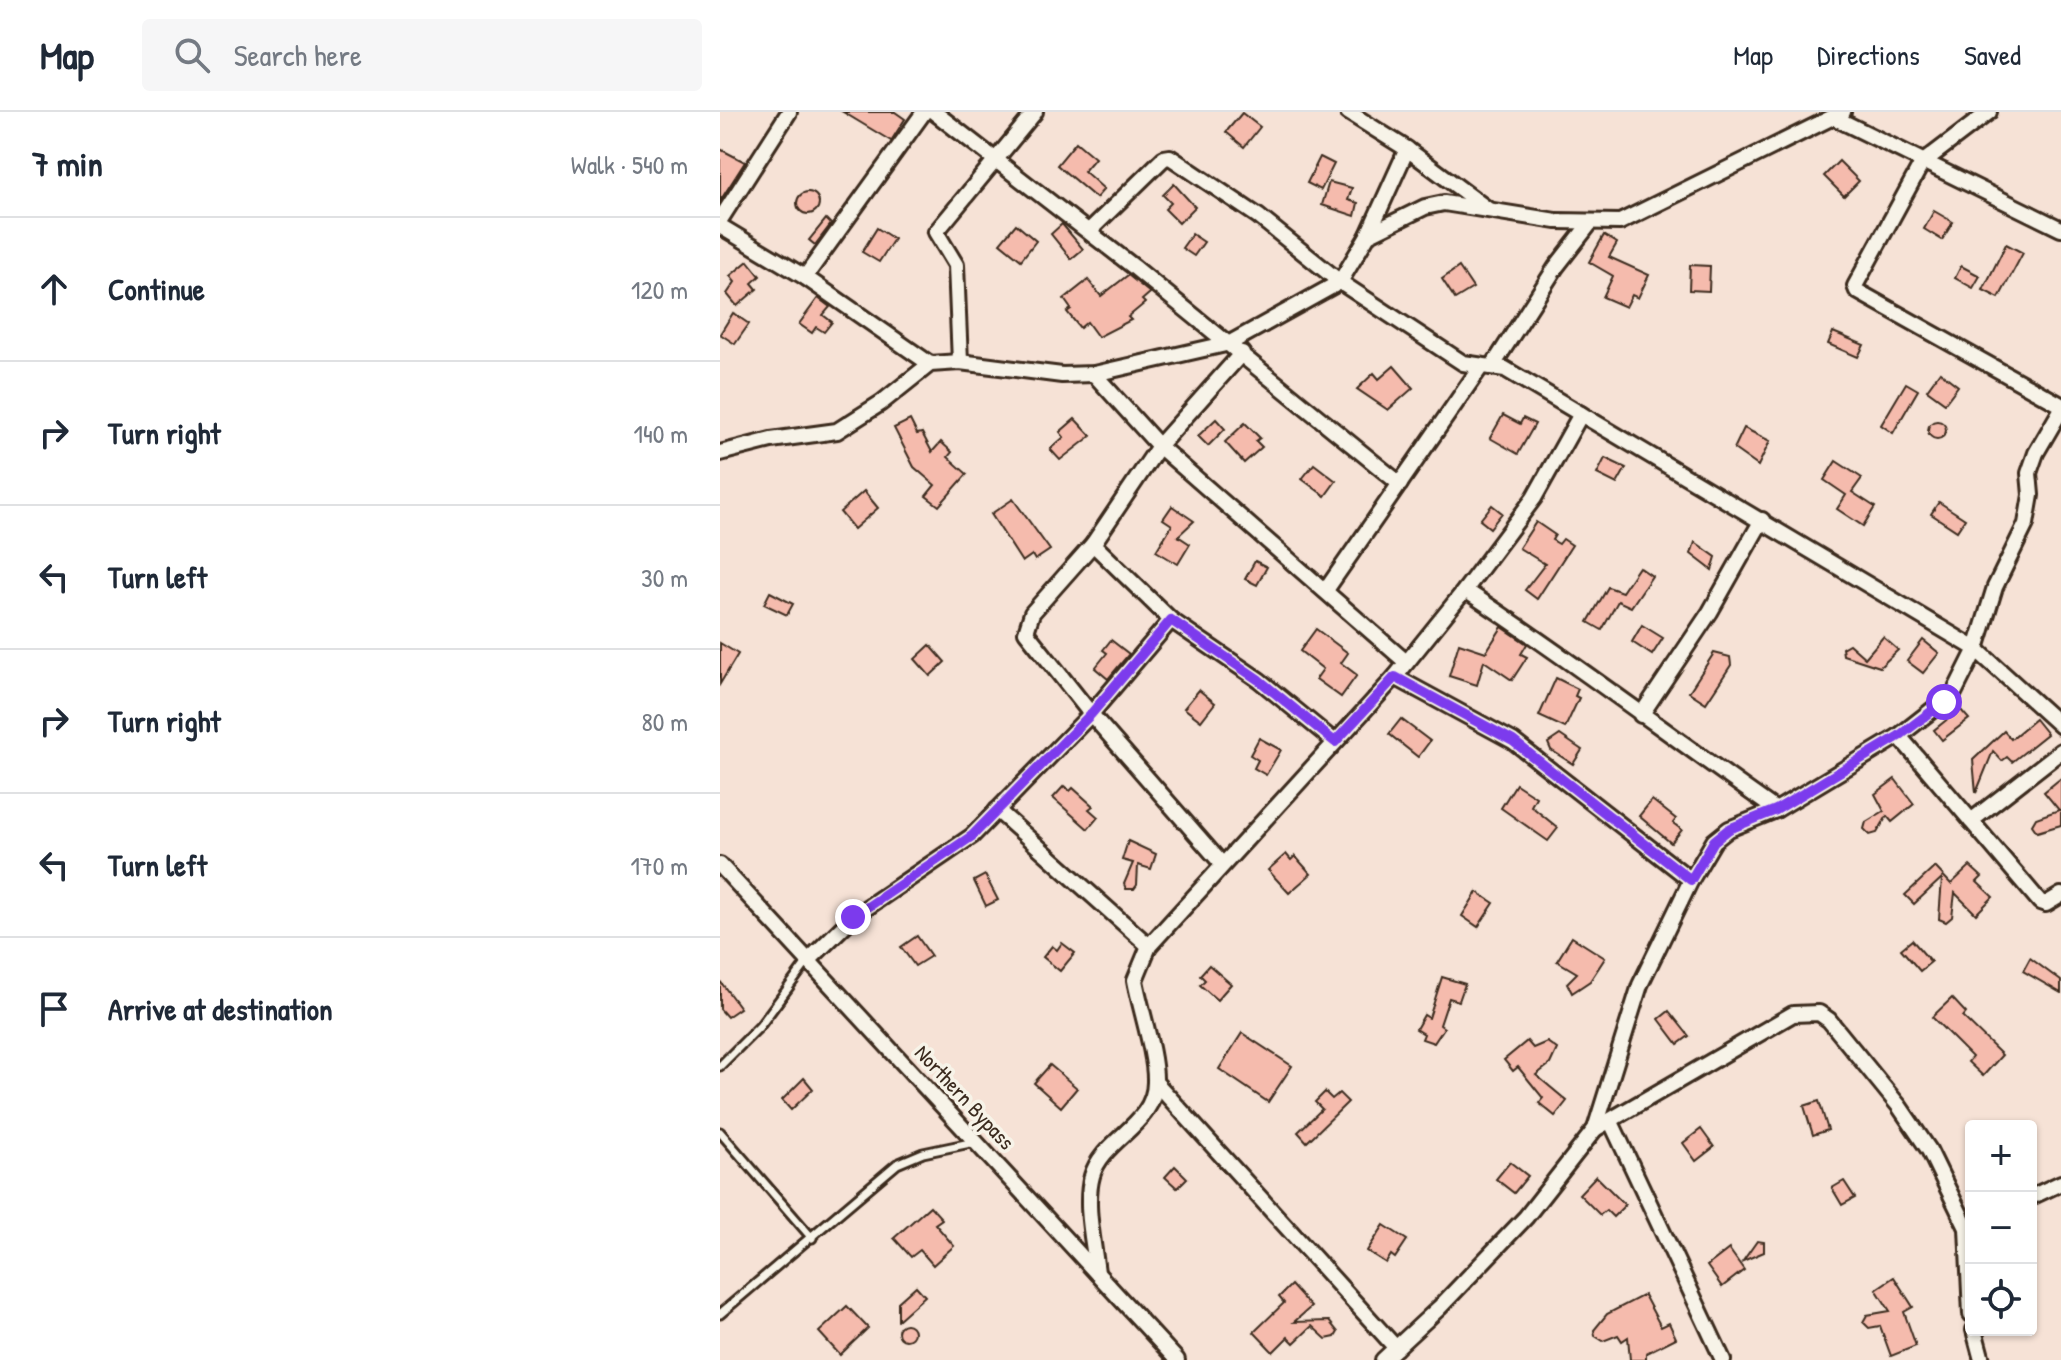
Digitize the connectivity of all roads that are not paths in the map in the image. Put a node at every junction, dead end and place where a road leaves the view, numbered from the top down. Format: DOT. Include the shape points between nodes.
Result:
graph roads {
  1 [pos="789,112"];
  2 [pos="924,112"];
  3 [pos="934,112"];
  4 [pos="1035,112"];
  5 [pos="1348,112"];
  6 [pos="1989,112"];
  7 [pos="1839,115"];
  8 [pos="1407,149"];
  9 [pos="996,157"];
  10 [pos="1922,163"];
  11 [pos="1490,210"];
  12 [pos="1591,222"];
  13 [pos="720,223"];
  14 [pos="2061,229"];
  15 [pos="1089,231"];
  16 [pos="1368,235"];
  17 [pos="805,277"];
  18 [pos="1340,282"];
  19 [pos="1230,343"];
  20 [pos="1242,353"];
  21 [pos="960,362"];
  22 [pos="930,364"];
  23 [pos="1486,367"];
  24 [pos="1094,374"];
  25 [pos="2061,408"];
  26 [pos="1581,414"];
  27 [pos="1159,446"];
  28 [pos="720,453"];
  29 [pos="1400,484"];
  30 [pos="1762,520"];
  31 [pos="1093,544"];
  32 [pos="1326,590"];
  33 [pos="1465,590"];
  34 [pos="1171,620"];
  35 [pos="1976,649"];
  36 [pos="1406,662"];
  37 [pos="1395,677"];
  38 [pos="1091,714"];
  39 [pos="1641,715"];
  40 [pos="2061,726"];
  41 [pos="1899,736"];
  42 [pos="1335,742"];
  43 [pos="2061,751"];
  44 [pos="997,810"];
  45 [pos="1776,810"];
  46 [pos="1971,821"];
  47 [pos="1222,864"];
  48 [pos="720,865"];
  49 [pos="1691,880"];
  50 [pos="2061,895"];
  51 [pos="1149,946"];
  52 [pos="808,961"];
  53 [pos="720,1066"];
  54 [pos="1156,1083"];
  55 [pos="1611,1122"];
  56 [pos="1595,1129"];
  57 [pos="720,1132"];
  58 [pos="976,1142"];
  59 [pos="2061,1183"];
  60 [pos="2037,1194"];
  61 [pos="1965,1219"];
  62 [pos="812,1238"];
  63 [pos="1097,1273"];
  64 [pos="720,1314"];
  65 [pos="1976,1336"];
  66 [pos="1396,1348"];
  67 [pos="1177,1360"];
  68 [pos="1383,1360"];
  69 [pos="1723,1360"];
  70 [pos="1982,1360"];
  1 -- 13 [label="street"];
  2 -- 17 [label="street"];
  3 -- 9 [label="street"];
  4 -- 9 [label="street"];
  5 -- 8 [label="street"];
  6 -- 10 [label="street"];
  7 -- 10 [label="street"];
  7 -- 12 [label="street" via="1642,214 1620,222"];
  8 -- 11 [label="street"];
  8 -- 16 [label="street"];
  9 -- 15 [label="street"];
  9 -- 21 [label="street" via="936,232 956,265"];
  10 -- 14 [label="street"];
  10 -- 25 [label="street" via="1856,281 1857,291"];
  11 -- 12 [label="street"];
  11 -- 16 [label="street" via="1444,203"];
  12 -- 23 [label="street"];
  13 -- 17 [label="street"];
  15 -- 18 [label="street" via="1170,157 1258,216"];
  15 -- 19 [label="street"];
  16 -- 18 [label="street"];
  17 -- 22 [label="street"];
  18 -- 19 [label="street"];
  18 -- 23 [label="street" via="1463,363"];
  19 -- 20 [label="street"];
  19 -- 24 [label="street"];
  20 -- 27 [label="street"];
  20 -- 29 [label="street"];
  21 -- 22 [label="street"];
  21 -- 24 [label="street"];
  22 -- 28 [label="street" via="837,431"];
  23 -- 26 [label="street" via="1505,369"];
  23 -- 29 [label="street"];
  24 -- 27 [label="street"];
  25 -- 35 [label="street" via="2036,453 2029,473 2026,524 1995,587"];
  26 -- 30 [label="street"];
  26 -- 33 [label="street" via="1534,498"];
  27 -- 31 [label="street"];
  27 -- 32 [label="street"];
  29 -- 32 [label="street"];
  30 -- 35 [label="street"];
  30 -- 39 [label="street" via="1710,612"];
  31 -- 34 [label="street"];
  31 -- 38 [label="street" via="1032,613 1026,632"];
  32 -- 36 [label="street"];
  33 -- 36 [label="street"];
  33 -- 39 [label="street"];
  34 -- 38 [label="street"];
  34 -- 42 [label="street" via="1259,680"];
  35 -- 40 [label="street"];
  35 -- 41 [label="street" via="1954,693"];
  36 -- 37 [label="street"];
  37 -- 42 [label="street"];
  37 -- 49 [label="street" via="1513,741"];
  38 -- 44 [label="street"];
  38 -- 47 [label="street"];
  39 -- 45 [label="street"];
  41 -- 45 [label="street"];
  41 -- 46 [label="street"];
  42 -- 47 [label="street"];
  43 -- 46 [label="street"];
  44 -- 51 [label="street"];
  44 -- 52 [label="street" via="961,845 853,917"];
  45 -- 49 [label="street" via="1729,829 1714,841"];
  46 -- 50 [label="street" via="2040,902"];
  47 -- 51 [label="street"];
  48 -- 52 [label="street, Northern Bypass"];
  49 -- 56 [label="street" via="1640,985"];
  51 -- 54 [label="street" via="1135,980"];
  52 -- 53 [label="lane" via="760,1026"];
  52 -- 58 [label="street, Northern Bypass"];
  54 -- 63 [label="street" via="1148,1107 1092,1174 1089,1194"];
  54 -- 66 [label="street"];
  55 -- 56 [label="street"];
  55 -- 61 [label="street" via="1793,1014 1819,1013 1899,1106"];
  55 -- 69 [label="street"];
  56 -- 66 [label="street" via="1526,1217"];
  57 -- 62 [label="lane"];
  58 -- 62 [label="lane" via="897,1164"];
  58 -- 63 [label="street, Northern Bypass"];
  59 -- 60 [label="street"];
  62 -- 64 [label="lane"];
  63 -- 67 [label="street, Northern Bypass"];
  65 -- 70 [label="street"];
  66 -- 68 [label="street"];
}
